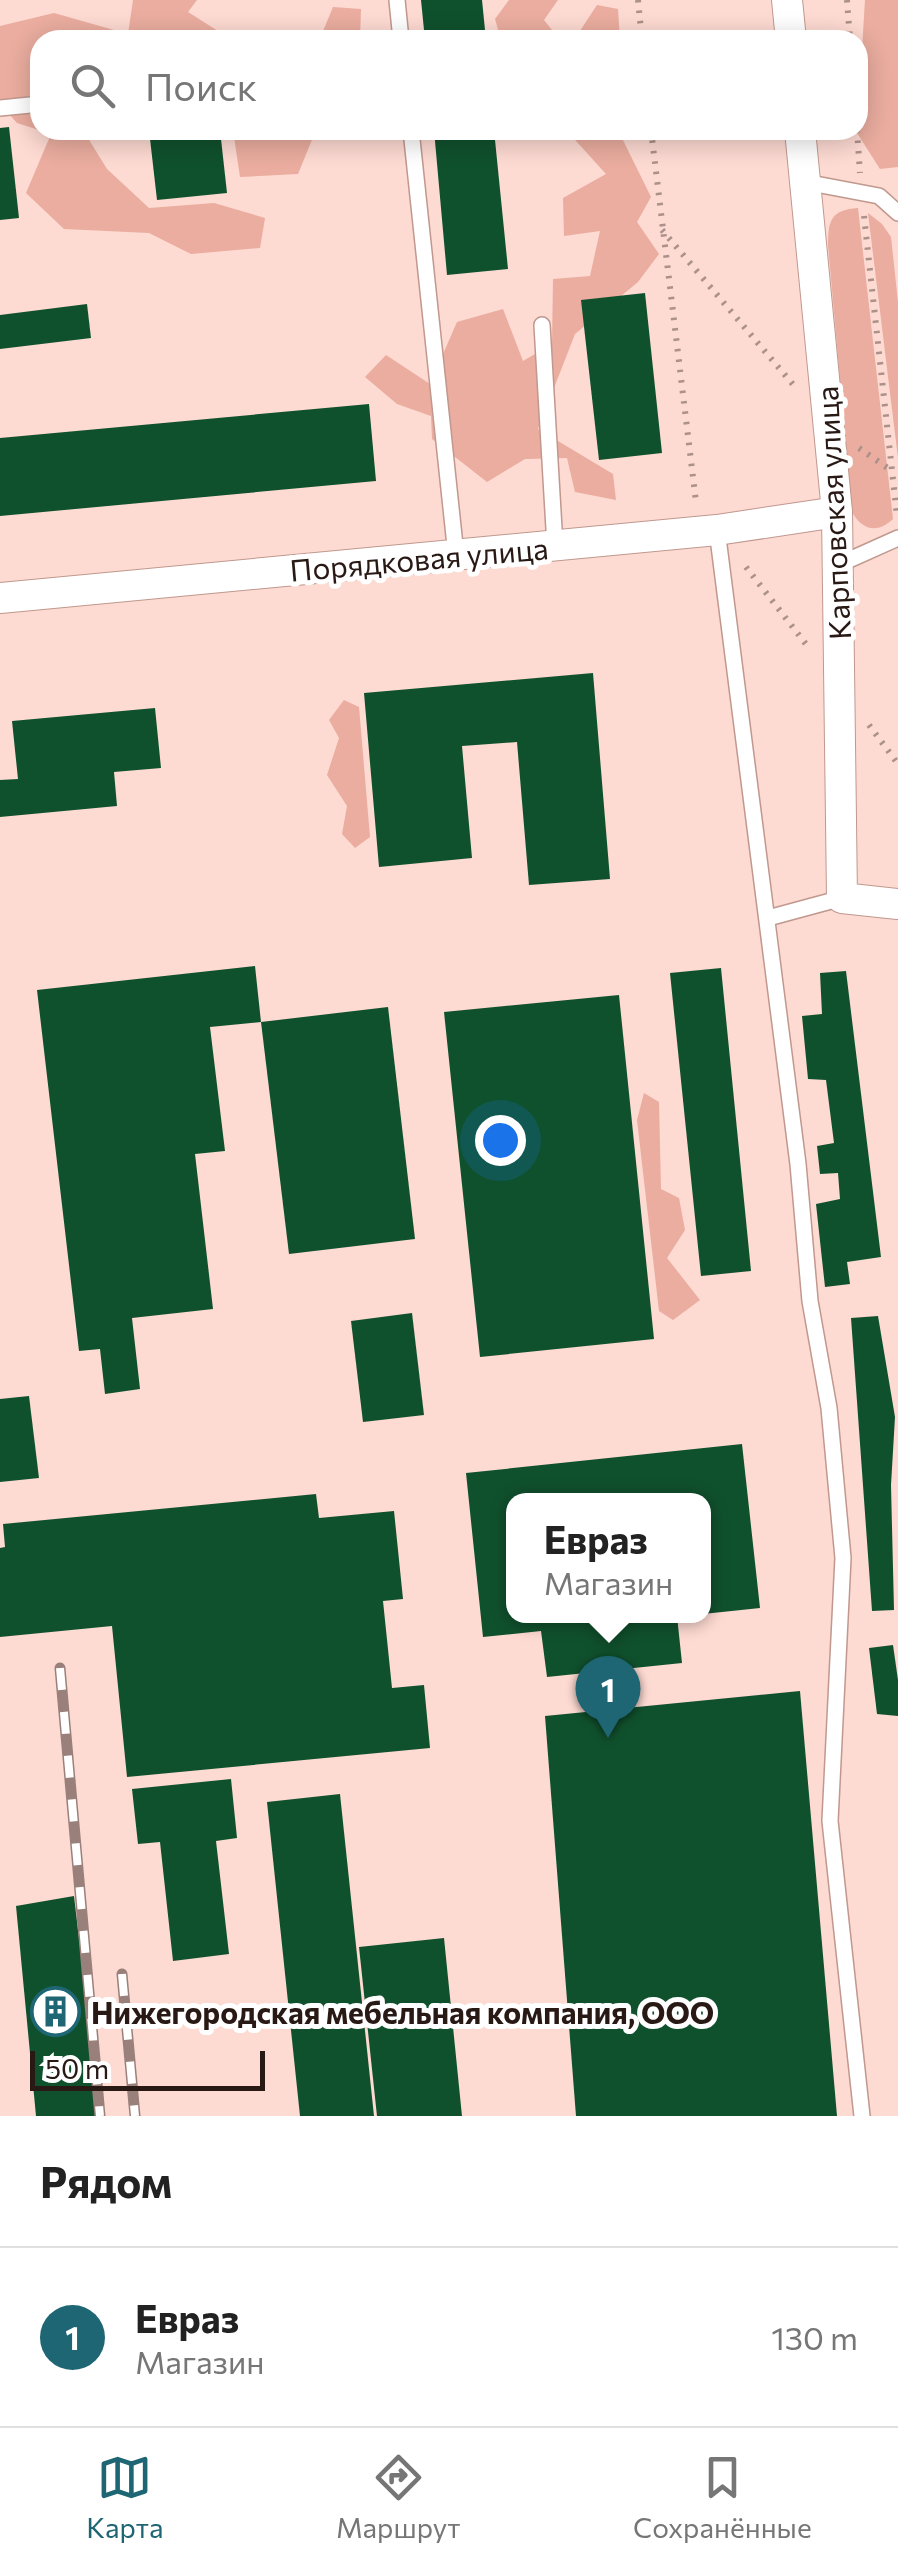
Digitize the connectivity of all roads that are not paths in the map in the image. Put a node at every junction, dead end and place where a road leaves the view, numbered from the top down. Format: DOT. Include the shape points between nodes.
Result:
graph roads {
  1 [pos="397,0"];
  2 [pos="787,0"];
  3 [pos="400,30"];
  4 [pos="790,30"];
  5 [pos="30,105"];
  6 [pos="0,108"];
  7 [pos="412,140"];
  8 [pos="801,140"];
  9 [pos="805,182"];
  10 [pos="898,212"];
  11 [pos="542,325"];
  12 [pos="838,512"];
  13 [pos="717,530"];
  14 [pos="898,538"];
  15 [pos="556,546"];
  16 [pos="456,555"];
  17 [pos="840,564"];
  18 [pos="0,598"];
  19 [pos="842,898"];
  20 [pos="898,904"];
  21 [pos="768,918"];
  22 [pos="862,2116"];
  1 -- 3 [label="lane"];
  2 -- 4 [label="street"];
  5 -- 6 [label="lane"];
  7 -- 16 [label="lane"];
  8 -- 9 [label="street, Карповская улица"];
  9 -- 10 [label="lane" via="879,196"];
  9 -- 12 [label="street, Карповская улица"];
  11 -- 15 [label="lane"];
  12 -- 13 [label="street, Порядковая улица"];
  12 -- 17 [label="street, Карповская улица"];
  13 -- 15 [label="street, Порядковая улица"];
  13 -- 21 [label="lane"];
  14 -- 17 [label="lane"];
  15 -- 16 [label="street, Порядковая улица"];
  16 -- 18 [label="street, Порядковая улица"];
  17 -- 19 [label="street, Карповская улица"];
  19 -- 20 [label="street"];
  19 -- 21 [label="lane"];
  21 -- 22 [label="lane" via="843,1558 830,1821"];
}
